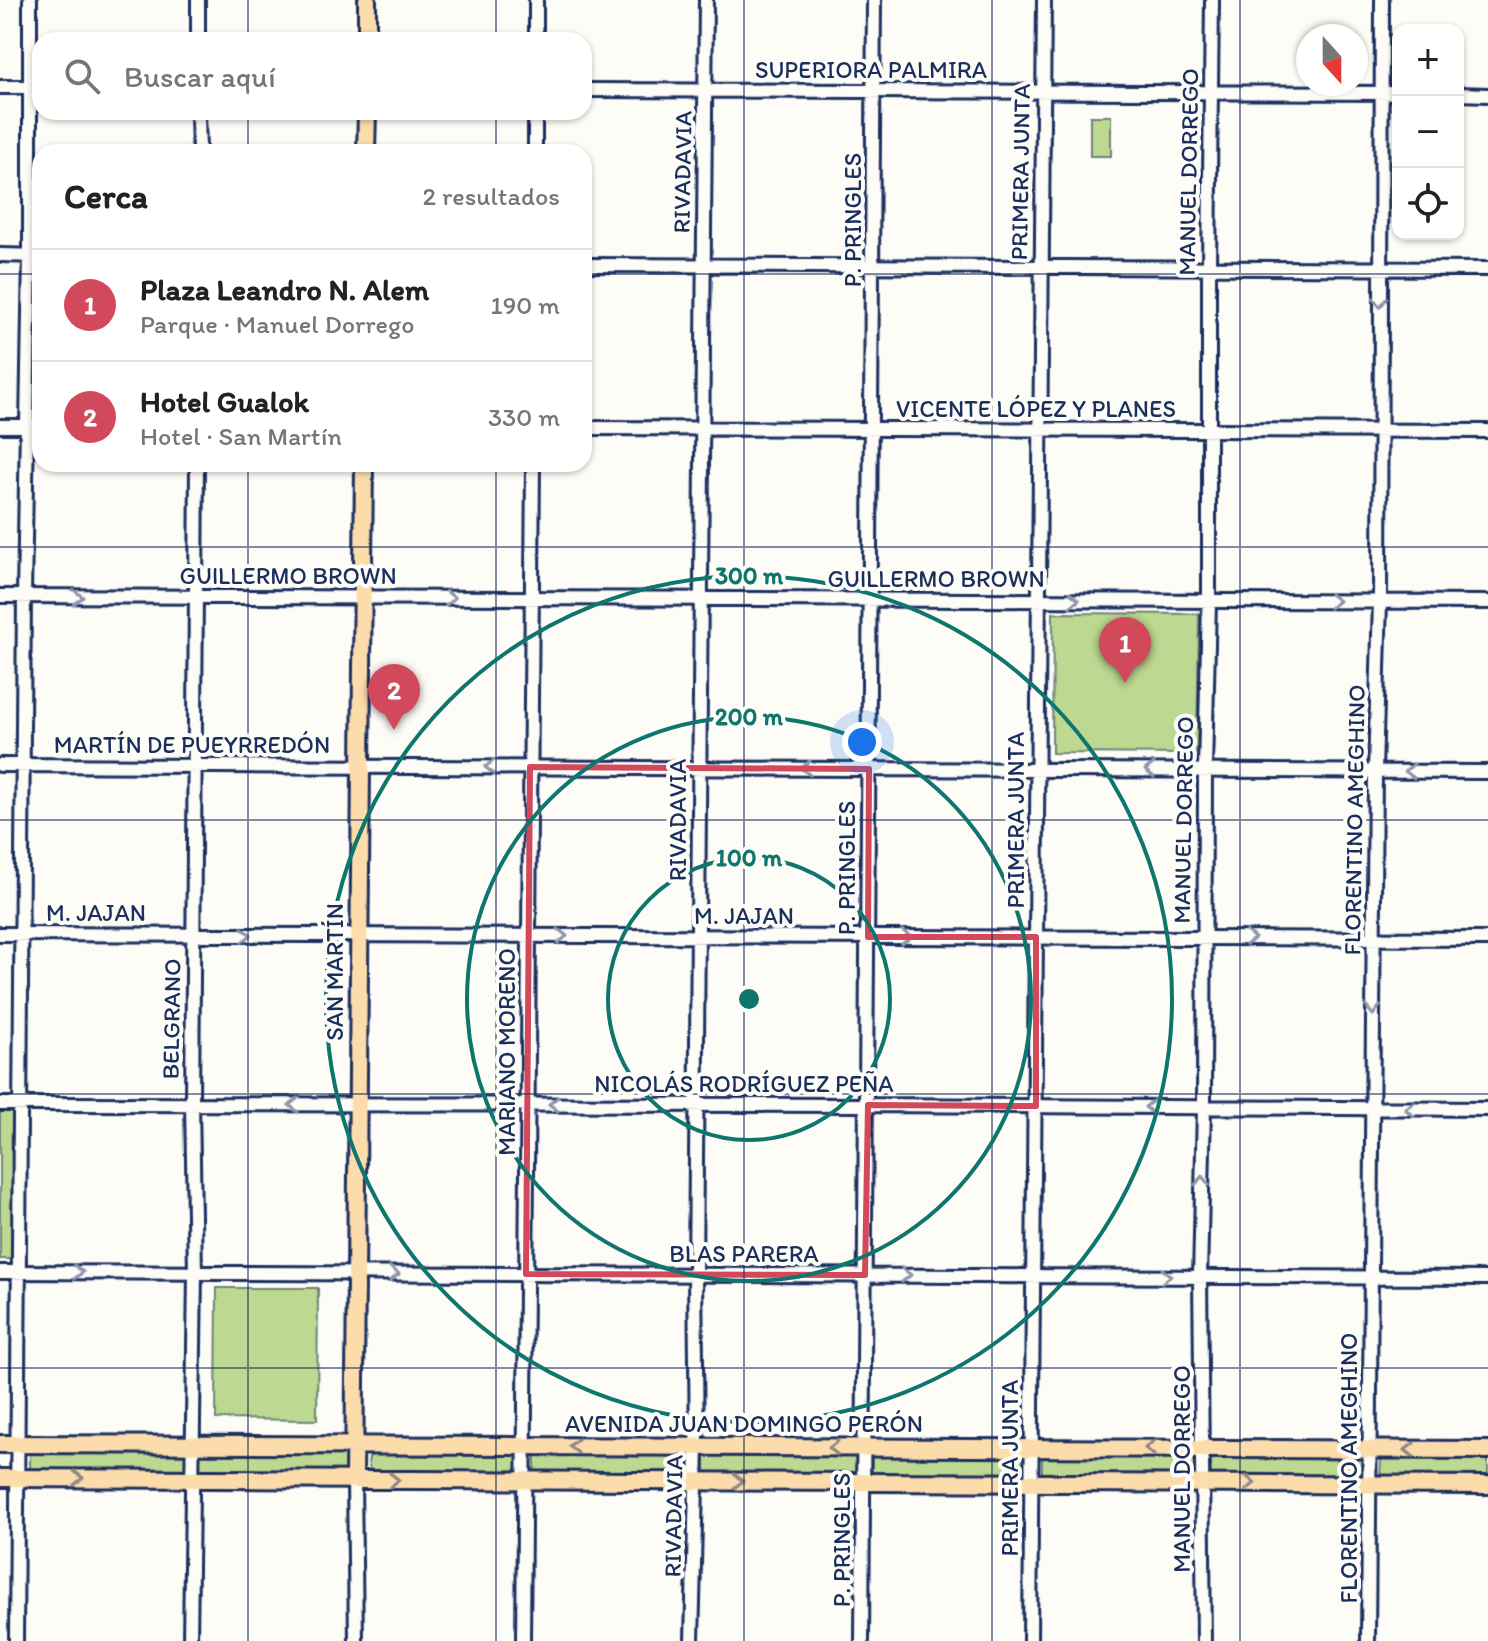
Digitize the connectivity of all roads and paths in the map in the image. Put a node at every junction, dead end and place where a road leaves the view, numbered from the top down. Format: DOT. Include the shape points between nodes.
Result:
graph roads {
  1 [pos="30,0"];
  2 [pos="198,0"];
  3 [pos="367,0"];
  4 [pos="536,0"];
  5 [pos="706,0"];
  6 [pos="874,0"];
  7 [pos="1044,0"];
  8 [pos="1212,0"];
  9 [pos="1382,0"];
  10 [pos="198,32"];
  11 [pos="367,32"];
  12 [pos="536,32"];
  13 [pos="32,44"];
  14 [pos="0,87"];
  15 [pos="32,87"];
  16 [pos="592,90"];
  17 [pos="705,90"];
  18 [pos="875,91"];
  19 [pos="1044,92"];
  20 [pos="1211,92"];
  21 [pos="1381,92"];
  22 [pos="1392,93"];
  23 [pos="1464,94"];
  24 [pos="1488,95"];
  25 [pos="34,120"];
  26 [pos="198,120"];
  27 [pos="367,120"];
  28 [pos="535,120"];
  29 [pos="34,144"];
  30 [pos="199,144"];
  31 [pos="366,144"];
  32 [pos="535,144"];
  33 [pos="0,255"];
  34 [pos="32,256"];
  35 [pos="592,265"];
  36 [pos="703,266"];
  37 [pos="873,267"];
  38 [pos="1041,267"];
  39 [pos="1209,268"];
  40 [pos="1379,269"];
  41 [pos="1488,269"];
  42 [pos="0,426"];
  43 [pos="32,426"];
  44 [pos="592,428"];
  45 [pos="703,428"];
  46 [pos="1041,428"];
  47 [pos="873,430"];
  48 [pos="1210,430"];
  49 [pos="1380,430"];
  50 [pos="1488,431"];
  51 [pos="32,460"];
  52 [pos="197,472"];
  53 [pos="364,472"];
  54 [pos="533,472"];
  55 [pos="0,596"];
  56 [pos="24,596"];
  57 [pos="196,597"];
  58 [pos="361,598"];
  59 [pos="531,598"];
  60 [pos="700,599"];
  61 [pos="870,600"];
  62 [pos="1038,600"];
  63 [pos="1209,601"];
  64 [pos="1380,601"];
  65 [pos="1488,602"];
  66 [pos="0,765"];
  67 [pos="23,765"];
  68 [pos="194,766"];
  69 [pos="360,766"];
  70 [pos="530,767"];
  71 [pos="699,768"];
  72 [pos="869,769"];
  73 [pos="1037,770"];
  74 [pos="1205,770"];
  75 [pos="1375,771"];
  76 [pos="1488,772"];
  77 [pos="0,934"];
  78 [pos="22,934"];
  79 [pos="194,935"];
  80 [pos="359,935"];
  81 [pos="528,936"];
  82 [pos="698,936"];
  83 [pos="868,937"];
  84 [pos="1036,937"];
  85 [pos="1203,938"];
  86 [pos="1374,939"];
  87 [pos="1488,939"];
  88 [pos="0,1104"];
  89 [pos="20,1104"];
  90 [pos="192,1104"];
  91 [pos="527,1104"];
  92 [pos="357,1105"];
  93 [pos="868,1105"];
  94 [pos="696,1106"];
  95 [pos="1036,1106"];
  96 [pos="1204,1108"];
  97 [pos="1372,1109"];
  98 [pos="1488,1109"];
  99 [pos="0,1272"];
  100 [pos="19,1272"];
  101 [pos="195,1273"];
  102 [pos="356,1273"];
  103 [pos="526,1274"];
  104 [pos="695,1275"];
  105 [pos="865,1275"];
  106 [pos="1033,1276"];
  107 [pos="1200,1277"];
  108 [pos="1371,1277"];
  109 [pos="1488,1278"];
  110 [pos="193,1443"];
  111 [pos="0,1444"];
  112 [pos="17,1444"];
  113 [pos="355,1446"];
  114 [pos="524,1446"];
  115 [pos="697,1447"];
  116 [pos="864,1448"];
  117 [pos="1032,1448"];
  118 [pos="1203,1448"];
  119 [pos="1370,1450"];
  120 [pos="1488,1450"];
  121 [pos="9,1478"];
  122 [pos="191,1479"];
  123 [pos="354,1480"];
  124 [pos="524,1480"];
  125 [pos="697,1481"];
  126 [pos="863,1482"];
  127 [pos="1031,1483"];
  128 [pos="1203,1483"];
  129 [pos="1369,1484"];
  130 [pos="1488,1485"];
  131 [pos="16,1641"];
  132 [pos="190,1641"];
  133 [pos="356,1641"];
  134 [pos="523,1641"];
  135 [pos="692,1641"];
  136 [pos="862,1641"];
  137 [pos="1030,1641"];
  138 [pos="1204,1641"];
  139 [pos="1368,1641"];
  1 -- 13 [label="street"];
  2 -- 10 [label="street"];
  3 -- 11 [label="main road"];
  4 -- 12 [label="street"];
  5 -- 17 [label="street, RIVADAVIA"];
  6 -- 18 [label="street, P. PRINGLES"];
  7 -- 19 [label="street, PRIMERA JUNTA"];
  8 -- 20 [label="street, MANUEL DORREGO"];
  9 -- 21 [label="street, FLORENTINO AMEGHINO"];
  14 -- 15 [label="street"];
  16 -- 17 [label="street, SUPERIORA PALMIRA"];
  17 -- 18 [label="street, SUPERIORA PALMIRA"];
  17 -- 36 [label="street, RIVADAVIA"];
  18 -- 19 [label="street, SUPERIORA PALMIRA"];
  18 -- 37 [label="street, P. PRINGLES"];
  19 -- 20 [label="street, SUPERIORA PALMIRA"];
  19 -- 38 [label="street, PRIMERA JUNTA"];
  20 -- 21 [label="street, SUPERIORA PALMIRA"];
  20 -- 39 [label="street, MANUEL DORREGO"];
  21 -- 22 [label="street, SUPERIORA PALMIRA"];
  21 -- 40 [label="street, FLORENTINO AMEGHINO"];
  23 -- 24 [label="street"];
  25 -- 29 [label="street"];
  26 -- 30 [label="street"];
  27 -- 31 [label="main road"];
  28 -- 32 [label="street"];
  33 -- 34 [label="street"];
  35 -- 36 [label="street"];
  36 -- 37 [label="street"];
  36 -- 45 [label="street, RIVADAVIA"];
  37 -- 38 [label="street"];
  37 -- 47 [label="street, P. PRINGLES"];
  38 -- 39 [label="street"];
  38 -- 46 [label="street, PRIMERA JUNTA"];
  39 -- 40 [label="street"];
  39 -- 48 [label="street, MANUEL DORREGO"];
  40 -- 41 [label="street"];
  40 -- 49 [label="street, FLORENTINO AMEGHINO, one-way"];
  42 -- 43 [label="street"];
  44 -- 45 [label="street, VICENTE LÓPEZ Y PLANES"];
  45 -- 47 [label="street, VICENTE LÓPEZ Y PLANES"];
  45 -- 60 [label="street, RIVADAVIA"];
  46 -- 47 [label="street, VICENTE LÓPEZ Y PLANES"];
  46 -- 48 [label="street, VICENTE LÓPEZ Y PLANES"];
  46 -- 62 [label="street, PRIMERA JUNTA"];
  47 -- 61 [label="street, P. PRINGLES"];
  48 -- 49 [label="street, VICENTE LÓPEZ Y PLANES"];
  48 -- 63 [label="street, MANUEL DORREGO"];
  49 -- 50 [label="street, VICENTE LÓPEZ Y PLANES"];
  49 -- 64 [label="street, FLORENTINO AMEGHINO"];
  51 -- 56 [label="street"];
  52 -- 57 [label="street, BELGRANO"];
  53 -- 58 [label="main road, SAN MARTÍN"];
  54 -- 59 [label="street, MARIANO MORENO"];
  55 -- 56 [label="street, GUILLERMO BROWN"];
  56 -- 57 [label="street, GUILLERMO BROWN, one-way"];
  56 -- 67 [label="street"];
  57 -- 58 [label="street, GUILLERMO BROWN"];
  57 -- 68 [label="street, BELGRANO"];
  58 -- 59 [label="street, GUILLERMO BROWN, one-way"];
  58 -- 69 [label="main road, SAN MARTÍN"];
  59 -- 60 [label="street, GUILLERMO BROWN"];
  59 -- 70 [label="street, MARIANO MORENO"];
  60 -- 61 [label="street, GUILLERMO BROWN"];
  60 -- 71 [label="street, RIVADAVIA"];
  61 -- 62 [label="street, GUILLERMO BROWN"];
  61 -- 72 [label="street, P. PRINGLES"];
  62 -- 63 [label="street, GUILLERMO BROWN, one-way"];
  62 -- 73 [label="street, PRIMERA JUNTA"];
  63 -- 64 [label="street, GUILLERMO BROWN, one-way"];
  63 -- 74 [label="street, MANUEL DORREGO"];
  64 -- 65 [label="street, GUILLERMO BROWN"];
  64 -- 75 [label="street, FLORENTINO AMEGHINO"];
  66 -- 67 [label="street, MARTÍN DE PUEYRREDÓN"];
  67 -- 68 [label="street, MARTÍN DE PUEYRREDÓN"];
  67 -- 78 [label="street"];
  68 -- 69 [label="street, MARTÍN DE PUEYRREDÓN"];
  68 -- 79 [label="street, BELGRANO"];
  70 -- 69 [label="street, MARTÍN DE PUEYRREDÓN, one-way"];
  69 -- 80 [label="main road, SAN MARTÍN"];
  70 -- 71 [label="street, MARTÍN DE PUEYRREDÓN"];
  70 -- 81 [label="street, MARIANO MORENO"];
  72 -- 71 [label="street, MARTÍN DE PUEYRREDÓN, one-way"];
  71 -- 82 [label="street, RIVADAVIA"];
  72 -- 73 [label="street, MARTÍN DE PUEYRREDÓN"];
  72 -- 83 [label="street, P. PRINGLES"];
  74 -- 73 [label="street, MARTÍN DE PUEYRREDÓN, one-way"];
  73 -- 84 [label="street, PRIMERA JUNTA"];
  74 -- 75 [label="street, MARTÍN DE PUEYRREDÓN"];
  74 -- 85 [label="street, MANUEL DORREGO"];
  76 -- 75 [label="street, MARTÍN DE PUEYRREDÓN, one-way"];
  75 -- 86 [label="street, FLORENTINO AMEGHINO"];
  77 -- 78 [label="street, M. JAJAN"];
  78 -- 79 [label="street, M. JAJAN"];
  78 -- 89 [label="street"];
  79 -- 80 [label="street, M. JAJAN, one-way"];
  79 -- 90 [label="street, BELGRANO"];
  80 -- 81 [label="street, M. JAJAN"];
  80 -- 92 [label="main road, SAN MARTÍN"];
  81 -- 82 [label="street, M. JAJAN, one-way"];
  81 -- 91 [label="street, MARIANO MORENO"];
  82 -- 83 [label="street, M. JAJAN"];
  82 -- 94 [label="street, RIVADAVIA"];
  83 -- 84 [label="street, M. JAJAN, one-way"];
  83 -- 93 [label="street, P. PRINGLES"];
  84 -- 85 [label="street, M. JAJAN"];
  84 -- 95 [label="street, PRIMERA JUNTA"];
  85 -- 86 [label="street, M. JAJAN, one-way"];
  85 -- 96 [label="street, MANUEL DORREGO"];
  86 -- 87 [label="street, M. JAJAN"];
  86 -- 97 [label="street, FLORENTINO AMEGHINO, one-way"];
  88 -- 89 [label="street, NICOLÁS RODRÍGUEZ PEÑA"];
  89 -- 90 [label="street, NICOLÁS RODRÍGUEZ PEÑA"];
  89 -- 100 [label="street"];
  92 -- 90 [label="street, NICOLÁS RODRÍGUEZ PEÑA, one-way"];
  90 -- 101 [label="street, BELGRANO"];
  91 -- 92 [label="street, NICOLÁS RODRÍGUEZ PEÑA"];
  94 -- 91 [label="street, NICOLÁS RODRÍGUEZ PEÑA, one-way"];
  91 -- 103 [label="street, MARIANO MORENO"];
  92 -- 102 [label="main road, SAN MARTÍN"];
  93 -- 94 [label="street, NICOLÁS RODRÍGUEZ PEÑA"];
  93 -- 95 [label="street, NICOLÁS RODRÍGUEZ PEÑA"];
  93 -- 105 [label="street, P. PRINGLES"];
  94 -- 104 [label="street, RIVADAVIA"];
  96 -- 95 [label="street, NICOLÁS RODRÍGUEZ PEÑA, one-way"];
  95 -- 106 [label="street, PRIMERA JUNTA"];
  96 -- 97 [label="street, NICOLÁS RODRÍGUEZ PEÑA"];
  107 -- 96 [label="street, MANUEL DORREGO, one-way"];
  98 -- 97 [label="street, NICOLÁS RODRÍGUEZ PEÑA, one-way"];
  97 -- 108 [label="street, FLORENTINO AMEGHINO"];
  99 -- 100 [label="street, BLAS PARERA"];
  100 -- 101 [label="street, BLAS PARERA, one-way"];
  100 -- 112 [label="street"];
  101 -- 102 [label="street, BLAS PARERA"];
  101 -- 110 [label="street, BELGRANO"];
  102 -- 103 [label="street, BLAS PARERA, one-way"];
  102 -- 113 [label="main road, SAN MARTÍN"];
  103 -- 104 [label="street, BLAS PARERA"];
  103 -- 114 [label="street, MARIANO MORENO"];
  104 -- 105 [label="street, BLAS PARERA"];
  104 -- 115 [label="street, RIVADAVIA"];
  105 -- 106 [label="street, BLAS PARERA, one-way"];
  105 -- 116 [label="street, P. PRINGLES"];
  106 -- 107 [label="street, BLAS PARERA, one-way"];
  106 -- 117 [label="street, PRIMERA JUNTA"];
  107 -- 108 [label="street, BLAS PARERA"];
  107 -- 118 [label="street, MANUEL DORREGO"];
  108 -- 109 [label="street, BLAS PARERA"];
  108 -- 119 [label="street, FLORENTINO AMEGHINO"];
  110 -- 112 [label="main road, AVENIDA JUAN DOMINGO PERÓN"];
  110 -- 113 [label="main road, AVENIDA JUAN DOMINGO PERÓN"];
  110 -- 122 [label="street, BELGRANO"];
  111 -- 112 [label="main road, AVENIDA JUAN DOMINGO PERÓN"];
  112 -- 121 [label="street"];
  113 -- 114 [label="main road, AVENIDA JUAN DOMINGO PERÓN"];
  113 -- 123 [label="main road, SAN MARTÍN"];
  115 -- 114 [label="main road, AVENIDA JUAN DOMINGO PERÓN, one-way"];
  114 -- 124 [label="street, MARIANO MORENO"];
  116 -- 115 [label="main road, AVENIDA JUAN DOMINGO PERÓN, one-way"];
  115 -- 125 [label="street, RIVADAVIA"];
  116 -- 117 [label="main road, AVENIDA JUAN DOMINGO PERÓN"];
  116 -- 126 [label="street, P. PRINGLES"];
  118 -- 117 [label="main road, AVENIDA JUAN DOMINGO PERÓN, one-way"];
  117 -- 127 [label="street, PRIMERA JUNTA"];
  118 -- 119 [label="main road, AVENIDA JUAN DOMINGO PERÓN"];
  118 -- 128 [label="street, MANUEL DORREGO"];
  120 -- 119 [label="main road, AVENIDA JUAN DOMINGO PERÓN, one-way"];
  119 -- 129 [label="street, FLORENTINO AMEGHINO"];
  121 -- 122 [label="main road, one-way"];
  121 -- 131 [label="street"];
  122 -- 123 [label="main road"];
  122 -- 132 [label="street, BELGRANO"];
  123 -- 124 [label="main road, one-way"];
  123 -- 133 [label="street"];
  124 -- 125 [label="main road"];
  124 -- 134 [label="street, MARIANO MORENO"];
  125 -- 126 [label="main road, one-way"];
  125 -- 135 [label="street, RIVADAVIA"];
  126 -- 127 [label="main road"];
  126 -- 136 [label="street, P. PRINGLES"];
  127 -- 128 [label="main road"];
  127 -- 137 [label="street, PRIMERA JUNTA"];
  128 -- 129 [label="main road, one-way"];
  128 -- 138 [label="street, MANUEL DORREGO"];
  129 -- 130 [label="main road"];
  129 -- 139 [label="street, FLORENTINO AMEGHINO"];
}
